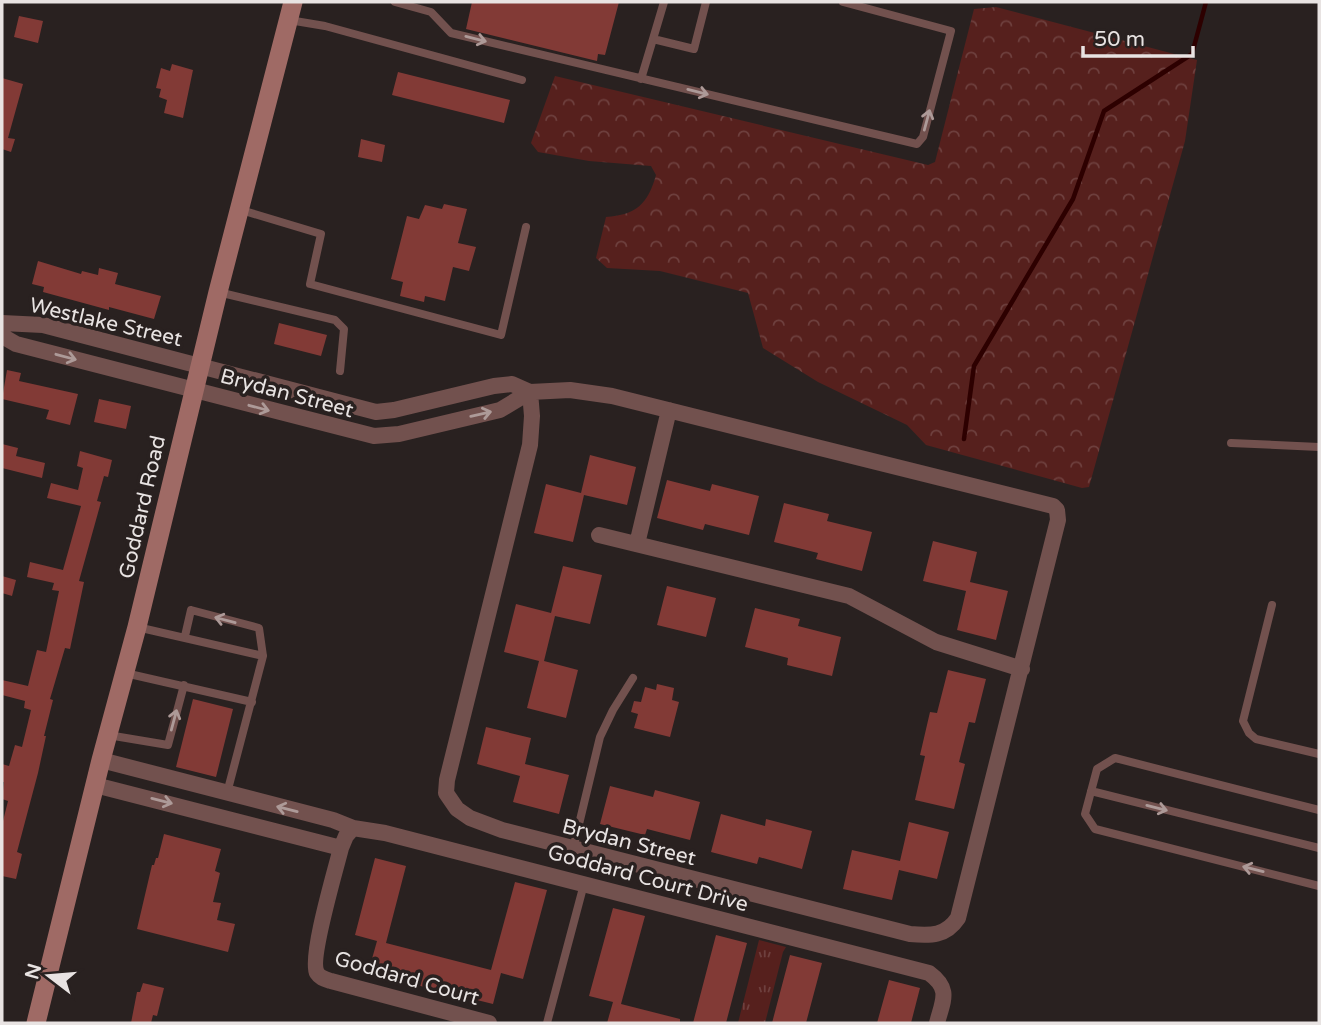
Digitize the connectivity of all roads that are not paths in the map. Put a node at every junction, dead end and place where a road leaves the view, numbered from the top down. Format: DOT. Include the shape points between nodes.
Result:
graph roads {
  1 [pos="395,2"];
  2 [pos="433,2"];
  3 [pos="664,2"];
  4 [pos="706,2"];
  5 [pos="843,2"];
  6 [pos="291,11"];
  7 [pos="431,12"];
  8 [pos="653,39"];
  9 [pos="641,79"];
  10 [pos="522,80"];
  11 [pos="241,210"];
  12 [pos="526,227"];
  13 [pos="218,292"];
  14 [pos="2,323"];
  15 [pos="2,336"];
  16 [pos="200,367"];
  17 [pos="340,371"];
  18 [pos="193,390"];
  19 [pos="530,392"];
  20 [pos="669,410"];
  21 [pos="1231,443"];
  22 [pos="1319,447"];
  23 [pos="599,535"];
  24 [pos="637,544"];
  25 [pos="1272,605"];
  26 [pos="137,626"];
  27 [pos="184,636"];
  28 [pos="263,656"];
  29 [pos="1022,670"];
  30 [pos="124,673"];
  31 [pos="633,678"];
  32 [pos="184,685"];
  33 [pos="252,702"];
  34 [pos="108,735"];
  35 [pos="1319,754"];
  36 [pos="101,760"];
  37 [pos="96,785"];
  38 [pos="1091,791"];
  39 [pos="226,794"];
  40 [pos="1319,810"];
  41 [pos="347,837"];
  42 [pos="1319,848"];
  43 [pos="573,849"];
  44 [pos="584,882"];
  45 [pos="1319,886"];
  46 [pos="36,1023"];
  47 [pos="489,1023"];
  48 [pos="547,1023"];
  49 [pos="937,1023"];
  1 -- 7 [label="lane"];
  2 -- 7 [label="lane"];
  3 -- 8 [label="lane"];
  4 -- 8 [label="lane" via="694,49"];
  9 -- 5 [label="lane, one-way" via="917,144 923,137 951,31"];
  6 -- 10 [label="lane" via="325,26"];
  6 -- 11 [label="main road, Goddard Road"];
  7 -- 9 [label="lane, one-way" via="452,33"];
  8 -- 9 [label="lane"];
  11 -- 12 [label="lane" via="321,234 310,284 501,335"];
  11 -- 13 [label="main road, Goddard Road"];
  13 -- 16 [label="main road, Goddard Road"];
  13 -- 17 [label="lane" via="335,320 344,329"];
  14 -- 16 [label="street, Westlake Street" via="43,324"];
  15 -- 18 [label="street, Westlake Street, one-way" via="16,344"];
  16 -- 18 [label="main road, Goddard Road"];
  16 -- 19 [label="street, Brydan Street" via="376,412 494,386 512,384"];
  18 -- 19 [label="street, Brydan Street, one-way" via="374,436 499,410"];
  18 -- 26 [label="main road, Goddard Road"];
  19 -- 20 [label="street, Brydan Street" via="570,390"];
  19 -- 43 [label="street, Brydan Street" via="530,445 446,793 470,818"];
  20 -- 24 [label="street"];
  20 -- 29 [label="street, Brydan Street" via="1053,506 1058,520"];
  21 -- 22 [label="lane"];
  23 -- 24 [label="street"];
  24 -- 29 [label="street" via="849,596 936,642"];
  25 -- 35 [label="lane" via="1243,721 1256,739"];
  26 -- 27 [label="lane"];
  26 -- 30 [label="main road, Goddard Road"];
  27 -- 28 [label="lane"];
  28 -- 27 [label="lane, one-way" via="259,628 191,610"];
  28 -- 33 [label="lane"];
  29 -- 43 [label="street, Brydan Street" via="958,918 945,932 910,934"];
  30 -- 32 [label="lane"];
  30 -- 34 [label="main road, Goddard Road"];
  31 -- 43 [label="lane" via="600,737"];
  32 -- 33 [label="lane"];
  34 -- 32 [label="lane, one-way" via="168,745"];
  33 -- 39 [label="lane"];
  34 -- 36 [label="main road, Goddard Road"];
  36 -- 37 [label="main road, Goddard Road"];
  36 -- 39 [label="street"];
  37 -- 41 [label="street, one-way"];
  37 -- 46 [label="main road, Goddard Road"];
  38 -- 40 [label="lane" via="1097,769 1115,758"];
  38 -- 42 [label="lane, one-way"];
  45 -- 38 [label="lane, one-way" via="1095,829 1085,814"];
  41 -- 39 [label="street, one-way" via="333,820"];
  41 -- 44 [label="street, Goddard Court Drive" via="385,832"];
  41 -- 47 [label="street, Goddard Court" via="316,954 316,972 320,977"];
  44 -- 48 [label="lane"];
  44 -- 49 [label="street, Goddard Court Drive" via="929,972 944,991"];
}
